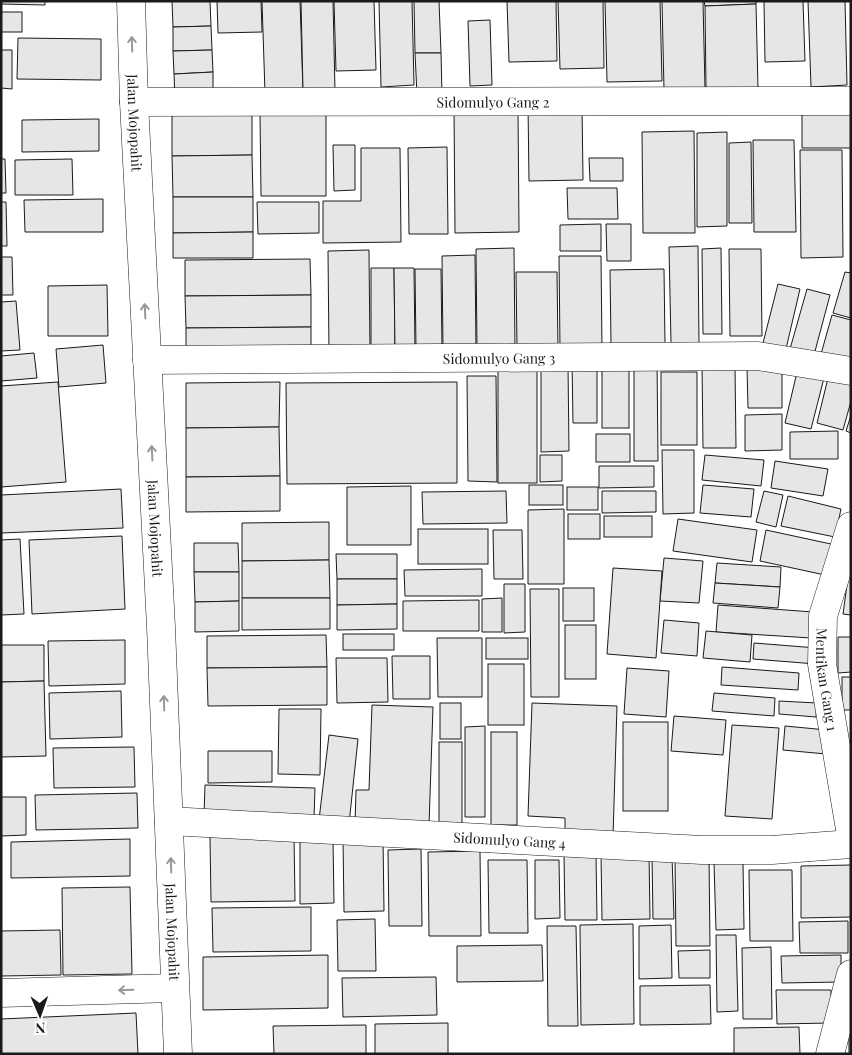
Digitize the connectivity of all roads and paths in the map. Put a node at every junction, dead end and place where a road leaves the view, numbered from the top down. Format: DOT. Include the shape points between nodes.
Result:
graph roads {
  1 [pos="131,1"];
  2 [pos="851,101"];
  3 [pos="134,102"];
  4 [pos="147,360"];
  5 [pos="851,370"];
  6 [pos="851,526"];
  7 [pos="169,821"];
  8 [pos="851,835"];
  9 [pos="851,844"];
  10 [pos="851,974"];
  11 [pos="174,988"];
  12 [pos="1,993"];
  13 [pos="178,1054"];
  14 [pos="830,1054"];
  3 -- 1 [label="street, Jalan Mojopahit, one-way"];
  2 -- 3 [label="street, Sidomulyo Gang 2"];
  4 -- 3 [label="street, Jalan Mojopahit, one-way"];
  4 -- 5 [label="street, Sidomulyo Gang 3" via="758,356"];
  7 -- 4 [label="street, Jalan Mojopahit, one-way"];
  6 -- 8 [label="street, Mentikan Gang 1" via="824,616 822,664"];
  7 -- 9 [label="street, Sidomulyo Gang 4" via="702,850 772,850"];
  11 -- 7 [label="street, Jalan Mojopahit, one-way"];
  10 -- 14 [label="street"];
  11 -- 12 [label="street, one-way"];
  11 -- 13 [label="street, Jalan Mojopahit"];
}
